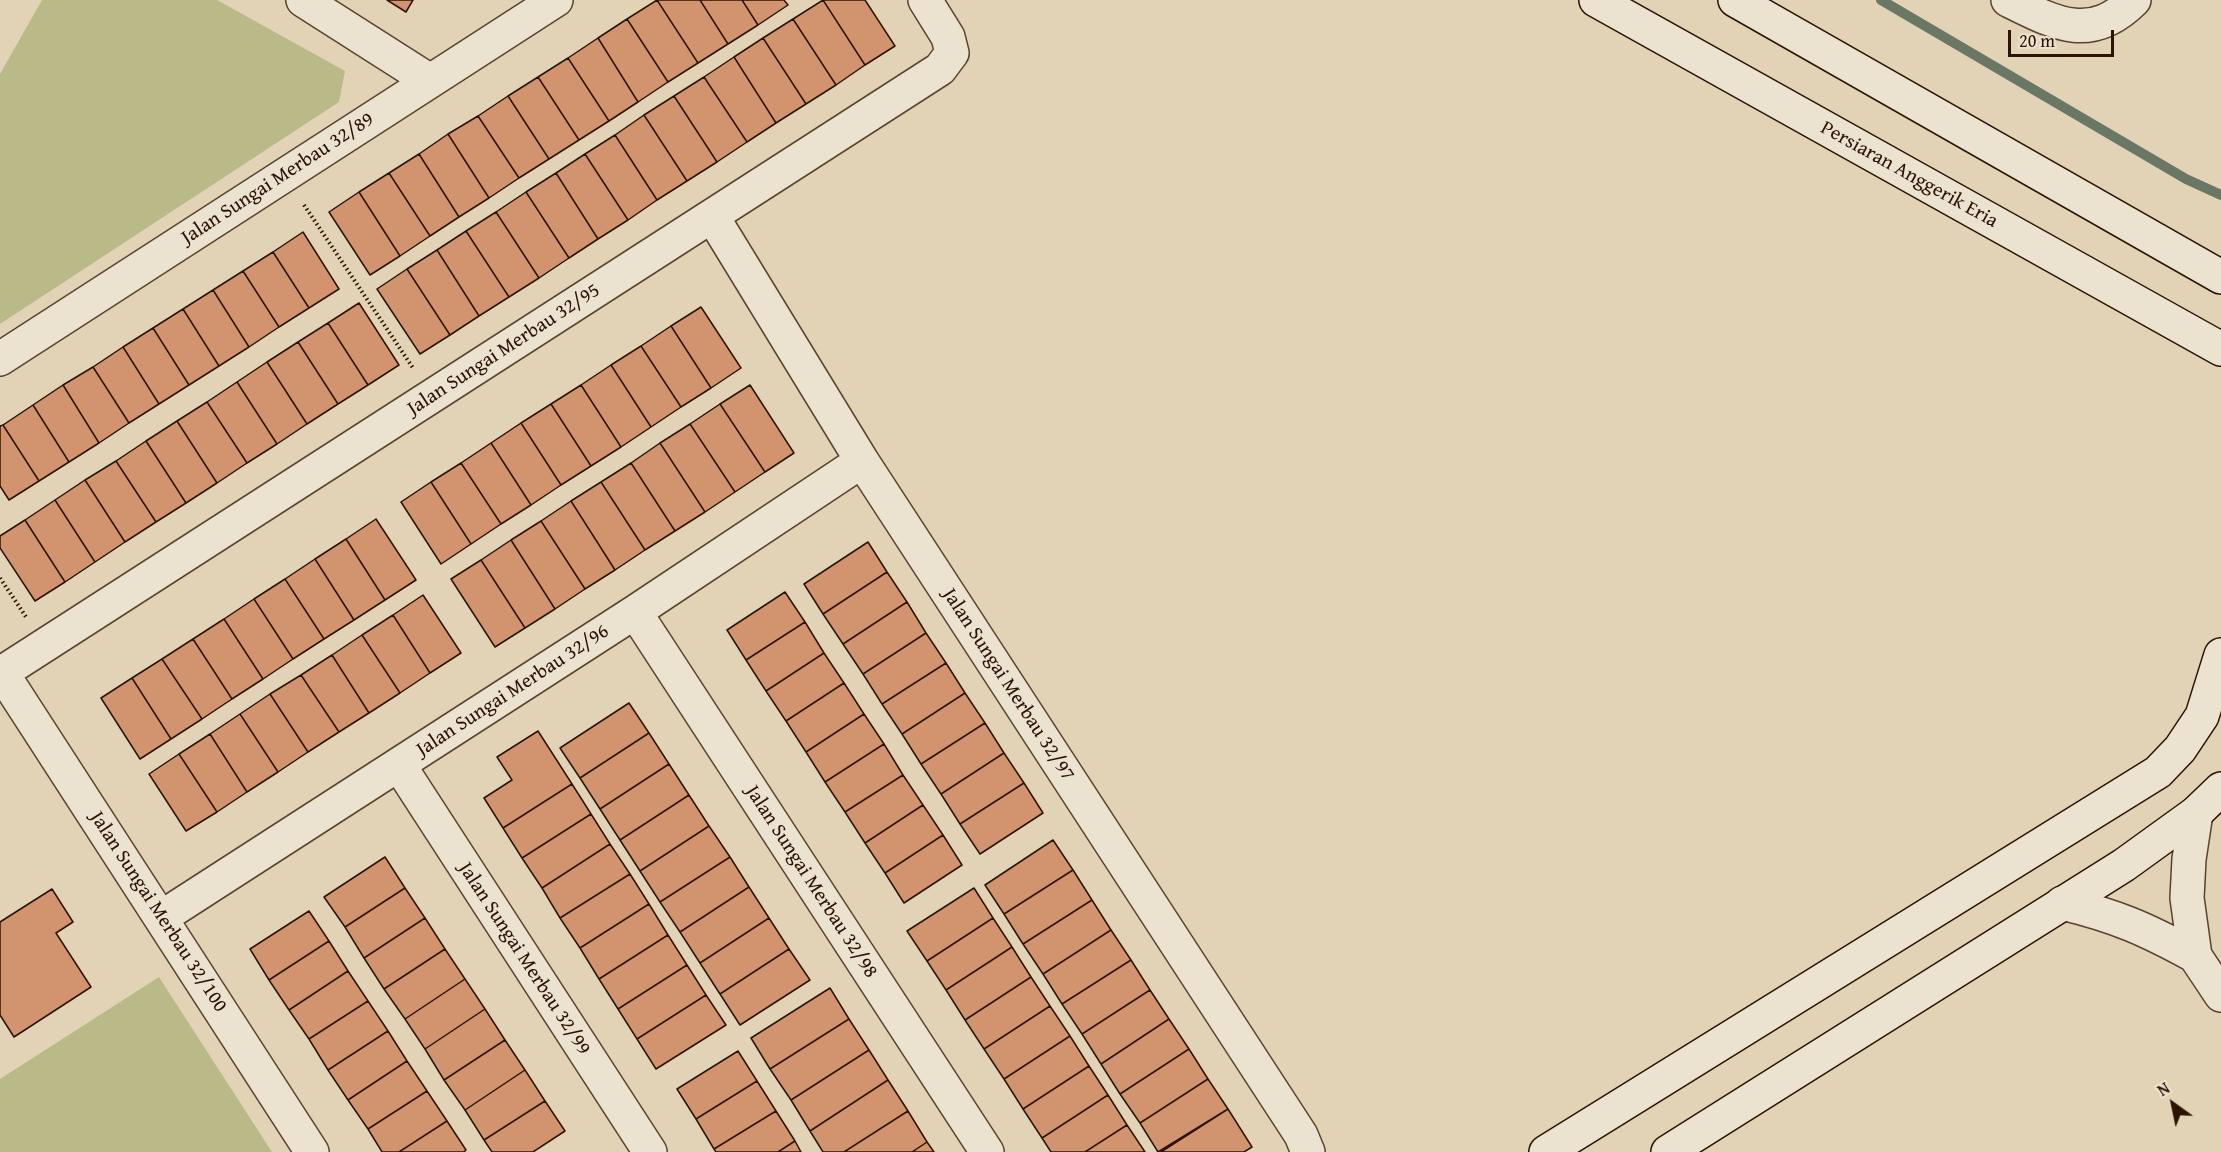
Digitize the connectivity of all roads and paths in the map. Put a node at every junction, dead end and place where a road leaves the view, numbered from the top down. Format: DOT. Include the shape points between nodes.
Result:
graph roads {
  1 [pos="303,0"];
  2 [pos="556,0"];
  3 [pos="925,0"];
  4 [pos="1596,0"];
  5 [pos="1735,0"];
  6 [pos="2008,0"];
  7 [pos="2134,0"];
  8 [pos="430,81"];
  9 [pos="285,175"];
  10 [pos="712,216"];
  11 [pos="2221,277"];
  12 [pos="2221,349"];
  13 [pos="0,359"];
  14 [pos="432,396"];
  15 [pos="862,461"];
  16 [pos="0,578"];
  17 [pos="635,612"];
  18 [pos="45,645"];
  19 [pos="2221,655"];
  20 [pos="1,673"];
  21 [pos="399,765"];
  22 [pos="2221,789"];
  23 [pos="2196,813"];
  24 [pos="2061,903"];
  25 [pos="162,916"];
  26 [pos="2195,956"];
  27 [pos="2221,995"];
  28 [pos="312,1152"];
  29 [pos="650,1152"];
  30 [pos="987,1152"];
  31 [pos="1308,1152"];
  32 [pos="1546,1152"];
  33 [pos="1668,1152"];
  1 -- 8 [label="street"];
  2 -- 8 [label="street, Jalan Sungai Merbau 32/89"];
  3 -- 10 [label="street, Jalan Sungai Merbau 32/95" via="948,37 952,53 940,69"];
  4 -- 12 [label="street, Persiaran Anggerik Eria"];
  5 -- 11 [label="street"];
  6 -- 7 [label="street" via="2061,23 2094,27 2122,13"];
  8 -- 9 [label="street, Jalan Sungai Merbau 32/89"];
  9 -- 13 [label="street, Jalan Sungai Merbau 32/89"];
  9 -- 14 [label="path"];
  10 -- 14 [label="street, Jalan Sungai Merbau 32/95"];
  10 -- 15 [label="street, Jalan Sungai Merbau 32/97"];
  14 -- 18 [label="street, Jalan Sungai Merbau 32/95"];
  15 -- 17 [label="street, Jalan Sungai Merbau 32/96"];
  15 -- 31 [label="street, Jalan Sungai Merbau 32/97" via="1301,1135"];
  16 -- 18 [label="path"];
  17 -- 21 [label="street, Jalan Sungai Merbau 32/96"];
  17 -- 30 [label="street, Jalan Sungai Merbau 32/98"];
  18 -- 20 [label="street, Jalan Sungai Merbau 32/95"];
  19 -- 32 [label="street" via="2202,716 2180,749 2158,772"];
  20 -- 25 [label="street, Jalan Sungai Merbau 32/100"];
  21 -- 25 [label="street, Jalan Sungai Merbau 32/96"];
  21 -- 29 [label="street, Jalan Sungai Merbau 32/99"];
  22 -- 23 [label="street"];
  23 -- 24 [label="street" via="2124,865"];
  23 -- 26 [label="street" via="2187,898"];
  24 -- 26 [label="street" via="2117,917"];
  24 -- 33 [label="street"];
  25 -- 28 [label="street, Jalan Sungai Merbau 32/100"];
  26 -- 27 [label="street"];
}
